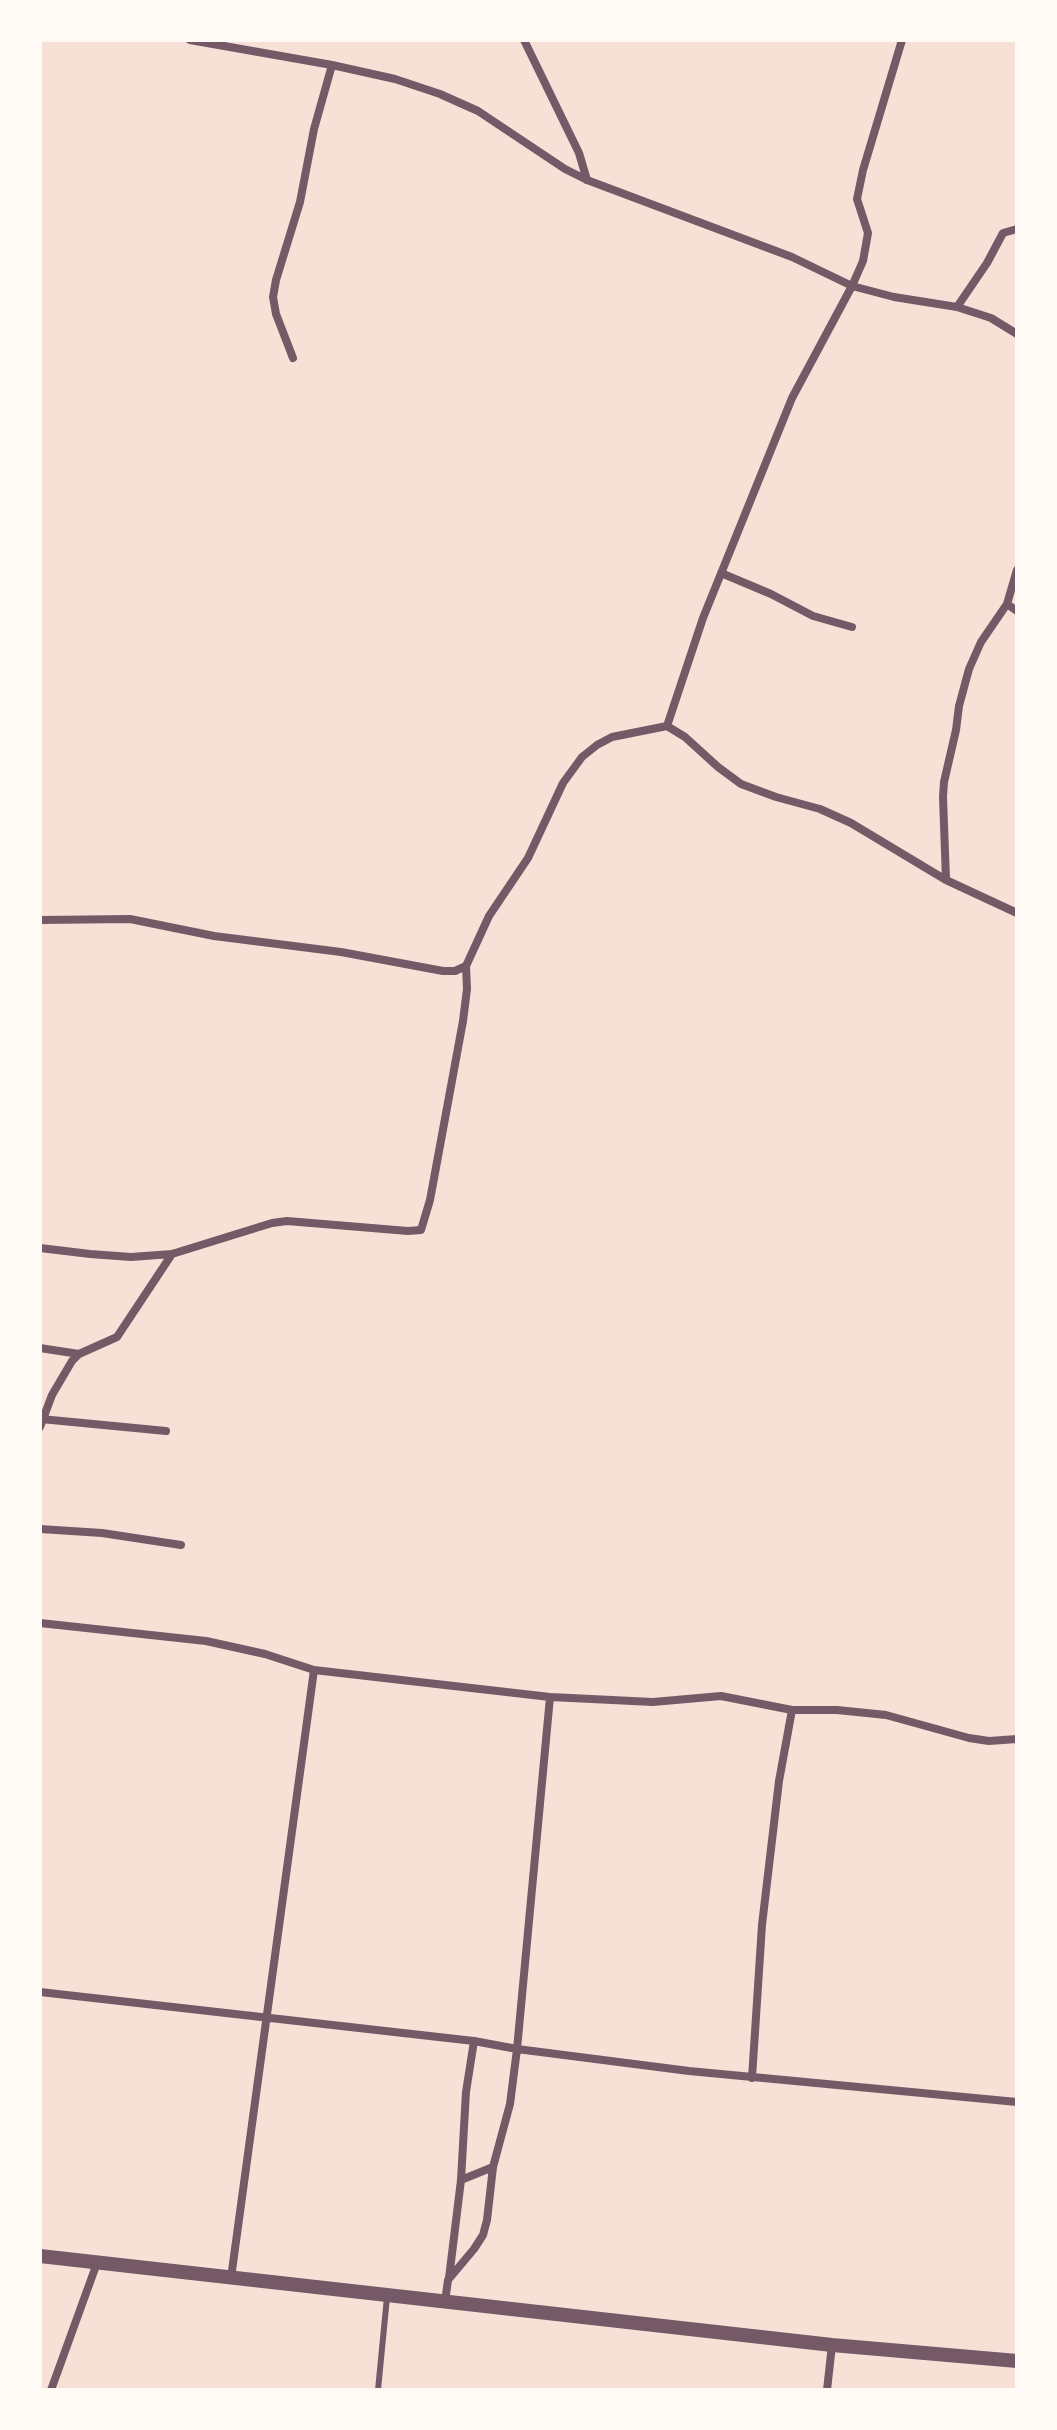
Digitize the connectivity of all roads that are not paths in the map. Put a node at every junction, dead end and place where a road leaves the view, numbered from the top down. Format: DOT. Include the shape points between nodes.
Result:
graph roads {
  1 [pos="190,40"];
  2 [pos="524,40"];
  3 [pos="902,40"];
  4 [pos="332,65"];
  5 [pos="587,180"];
  6 [pos="1017,229"];
  7 [pos="852,286"];
  8 [pos="957,307"];
  9 [pos="1017,334"];
  10 [pos="293,358"];
  11 [pos="1017,570"];
  12 [pos="721,573"];
  13 [pos="1007,604"];
  14 [pos="1017,611"];
  15 [pos="852,627"];
  16 [pos="667,726"];
  17 [pos="946,880"];
  18 [pos="1017,913"];
  19 [pos="40,920"];
  20 [pos="466,966"];
  21 [pos="40,1248"];
  22 [pos="172,1254"];
  23 [pos="40,1348"];
  24 [pos="79,1354"];
  25 [pos="41,1422"];
  26 [pos="166,1431"];
  27 [pos="40,1529"];
  28 [pos="181,1545"];
  29 [pos="40,1623"];
  30 [pos="314,1670"];
  31 [pos="550,1697"];
  32 [pos="792,1710"];
  33 [pos="1017,1739"];
  34 [pos="40,1992"];
  35 [pos="265,2017"];
  36 [pos="474,2041"];
  37 [pos="517,2049"];
  38 [pos="752,2078"];
  39 [pos="1017,2102"];
  40 [pos="493,2167"];
  41 [pos="461,2180"];
  42 [pos="40,2256"];
  43 [pos="97,2263"];
  44 [pos="231,2278"];
  45 [pos="448,2280"];
  46 [pos="387,2297"];
  47 [pos="445,2302"];
  48 [pos="832,2345"];
  49 [pos="1017,2361"];
  50 [pos="51,2390"];
  51 [pos="378,2390"];
  52 [pos="827,2390"];
  1 -- 4 [label="street"];
  2 -- 5 [label="street"];
  3 -- 7 [label="street" via="861,178 857,199 868,233"];
  4 -- 5 [label="street" via="395,79 478,111"];
  4 -- 10 [label="street" via="273,297"];
  5 -- 7 [label="street" via="792,257"];
  6 -- 8 [label="street" via="1003,233"];
  7 -- 8 [label="street"];
  7 -- 12 [label="street" via="792,398"];
  8 -- 9 [label="street"];
  11 -- 13 [label="street"];
  12 -- 15 [label="street" via="813,616"];
  12 -- 16 [label="street"];
  13 -- 14 [label="street"];
  13 -- 17 [label="street" via="981,642 959,706 944,782"];
  16 -- 17 [label="street" via="741,784 851,823"];
  16 -- 20 [label="street" via="612,737 582,757 563,783 528,858 489,916"];
  17 -- 18 [label="street"];
  19 -- 20 [label="street" via="130,919 443,971"];
  20 -- 22 [label="street" via="463,1021 421,1230 287,1221"];
  21 -- 22 [label="street" via="118,1256"];
  22 -- 24 [label="street" via="117,1337"];
  23 -- 24 [label="street"];
  24 -- 25 [label="street"];
  25 -- 26 [label="street"];
  27 -- 28 [label="street"];
  29 -- 30 [label="street" via="206,1641"];
  30 -- 31 [label="street"];
  30 -- 35 [label="street"];
  31 -- 32 [label="street" via="653,1702 721,1696"];
  31 -- 37 [label="street"];
  32 -- 33 [label="street" via="860,1711 969,1738"];
  32 -- 38 [label="street" via="762,1925"];
  34 -- 35 [label="street"];
  35 -- 36 [label="street"];
  35 -- 44 [label="street"];
  36 -- 37 [label="street"];
  36 -- 41 [label="street"];
  37 -- 38 [label="street"];
  37 -- 40 [label="street" via="510,2104"];
  38 -- 39 [label="street"];
  40 -- 41 [label="street"];
  40 -- 45 [label="street" via="483,2235"];
  41 -- 45 [label="street"];
  42 -- 43 [label="street"];
  43 -- 44 [label="street"];
  43 -- 50 [label="street"];
  44 -- 46 [label="street"];
  45 -- 47 [label="street"];
  46 -- 47 [label="street"];
  46 -- 51 [label="lane"];
  47 -- 48 [label="street"];
  48 -- 49 [label="street"];
  48 -- 52 [label="street"];
}
